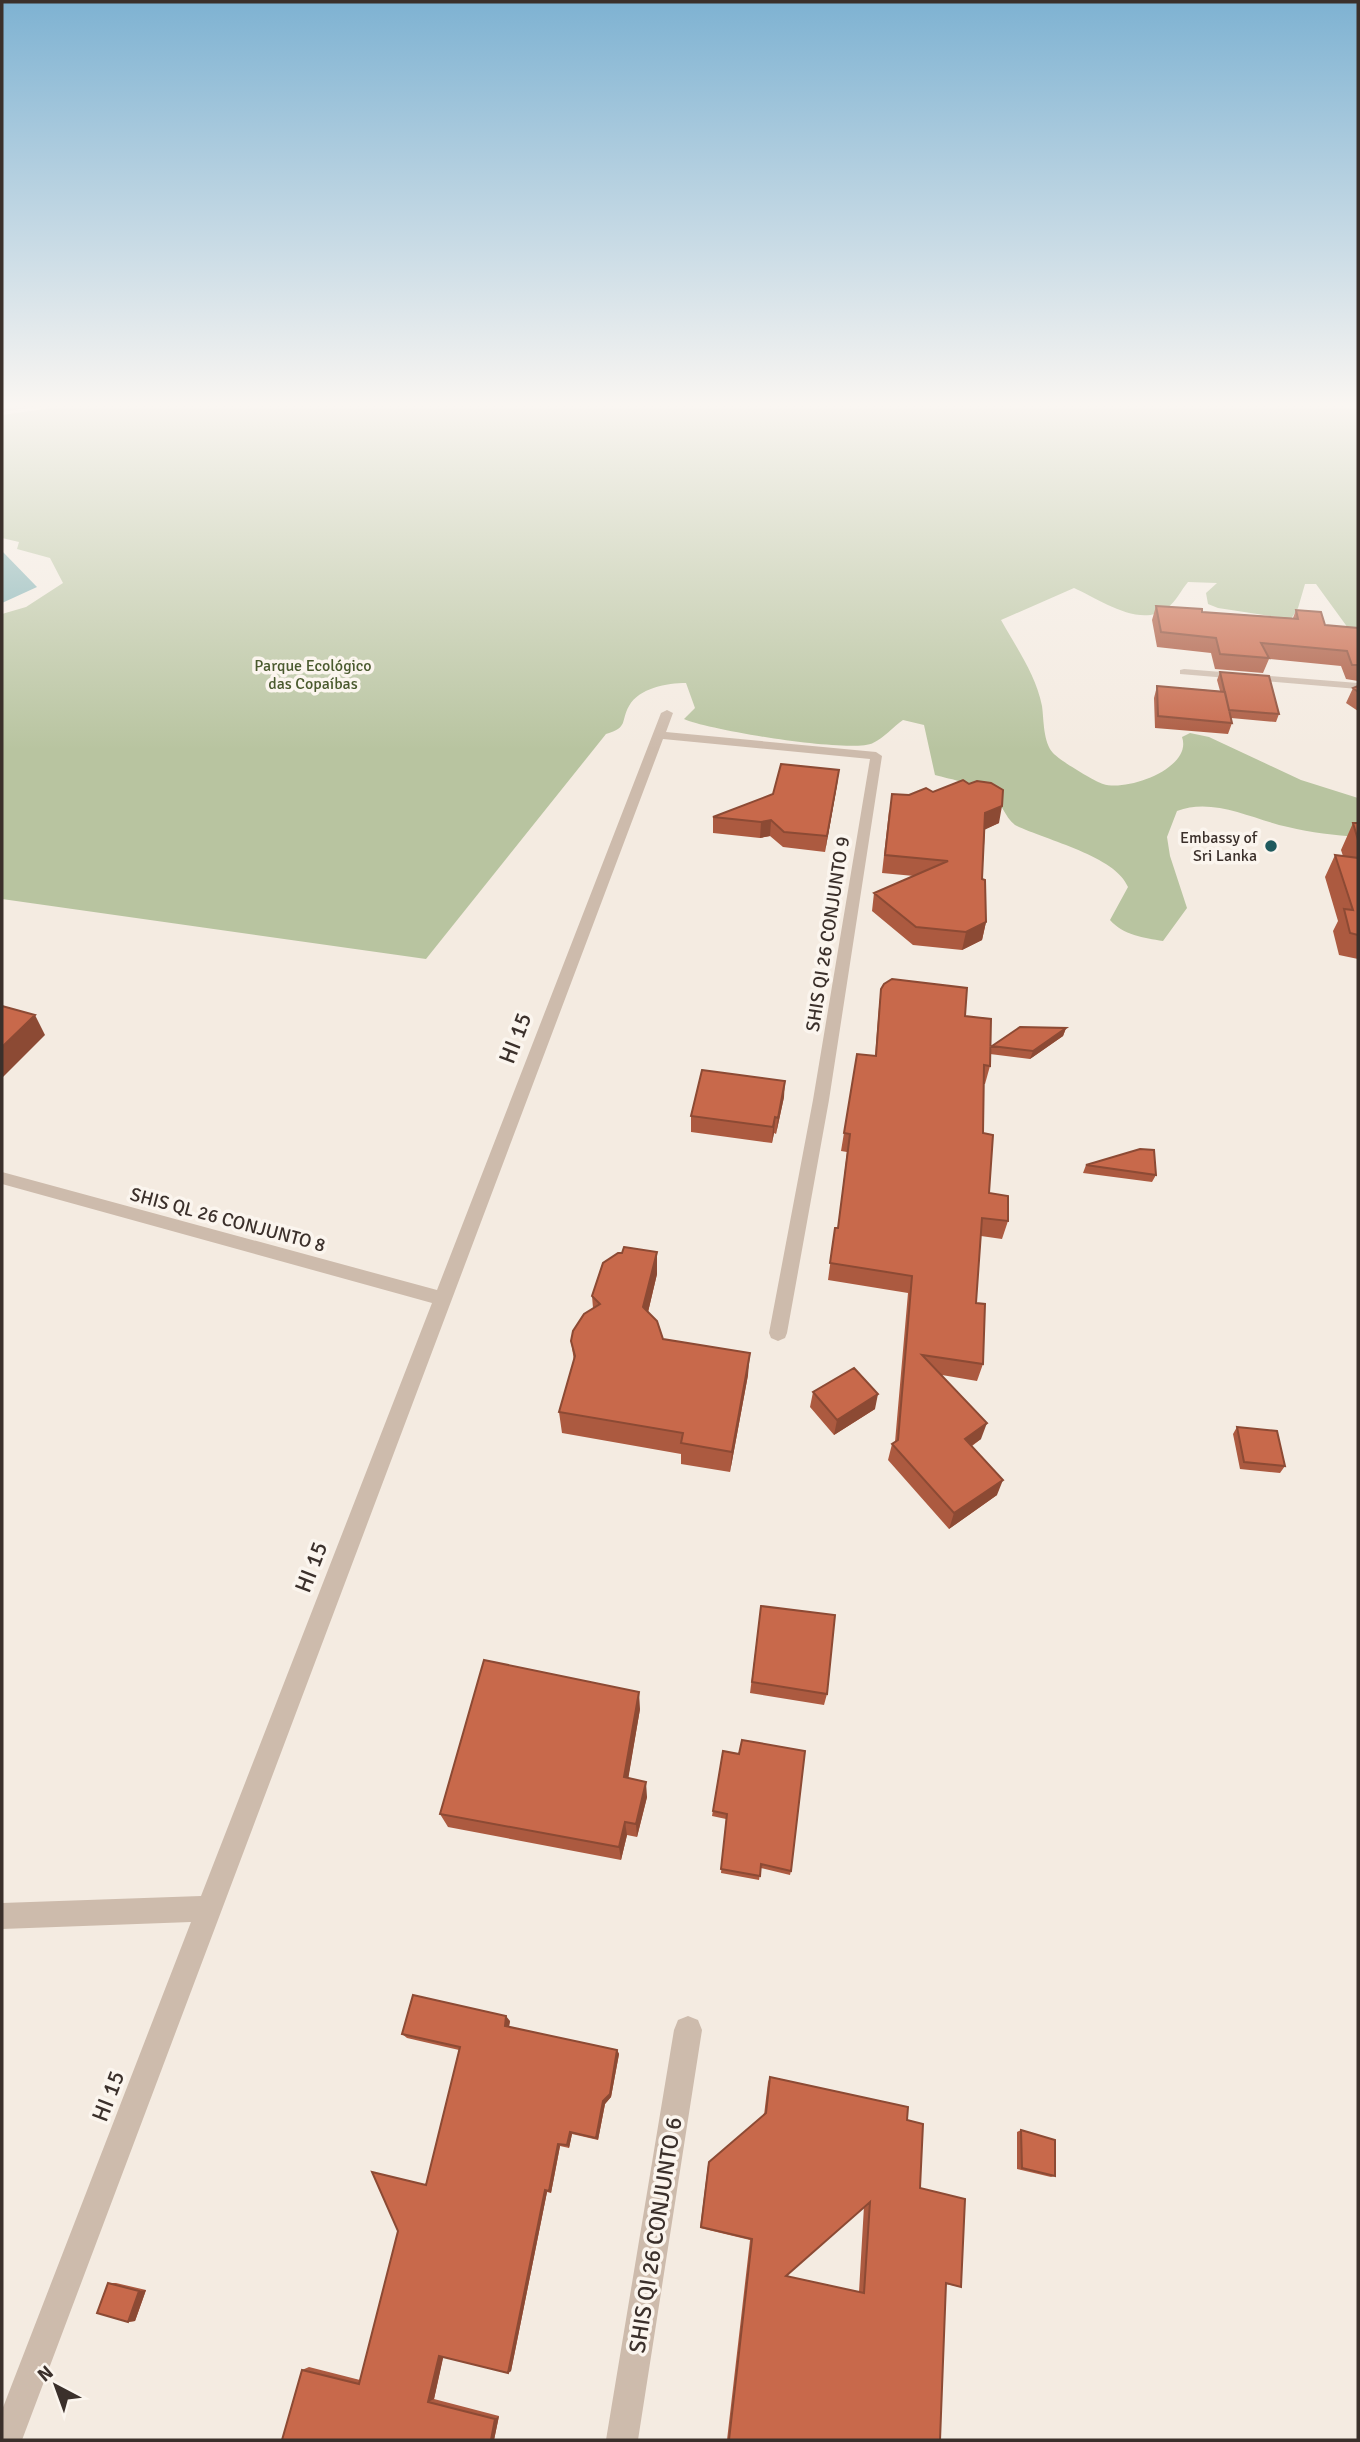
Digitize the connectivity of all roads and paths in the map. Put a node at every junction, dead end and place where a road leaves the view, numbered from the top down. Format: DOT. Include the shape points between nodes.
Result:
graph roads {
  1 [pos="1184,672"];
  2 [pos="1358,686"];
  3 [pos="667,713"];
  4 [pos="659,735"];
  5 [pos="2,1178"];
  6 [pos="443,1299"];
  7 [pos="778,1333"];
  8 [pos="207,1909"];
  9 [pos="2,1916"];
  10 [pos="688,2030"];
  11 [pos="6,2440"];
  12 [pos="622,2440"];
  1 -- 2 [label="street"];
  3 -- 4 [label="street, HI 15"];
  4 -- 6 [label="street, HI 15"];
  4 -- 7 [label="street, SHIS QI 26 CONJUNTO 9" via="876,756"];
  5 -- 6 [label="street, SHIS QL 26 CONJUNTO 8"];
  6 -- 8 [label="street, HI 15"];
  8 -- 9 [label="street"];
  8 -- 11 [label="street, HI 15"];
  10 -- 12 [label="street, SHIS QI 26 CONJUNTO 6"];
}
